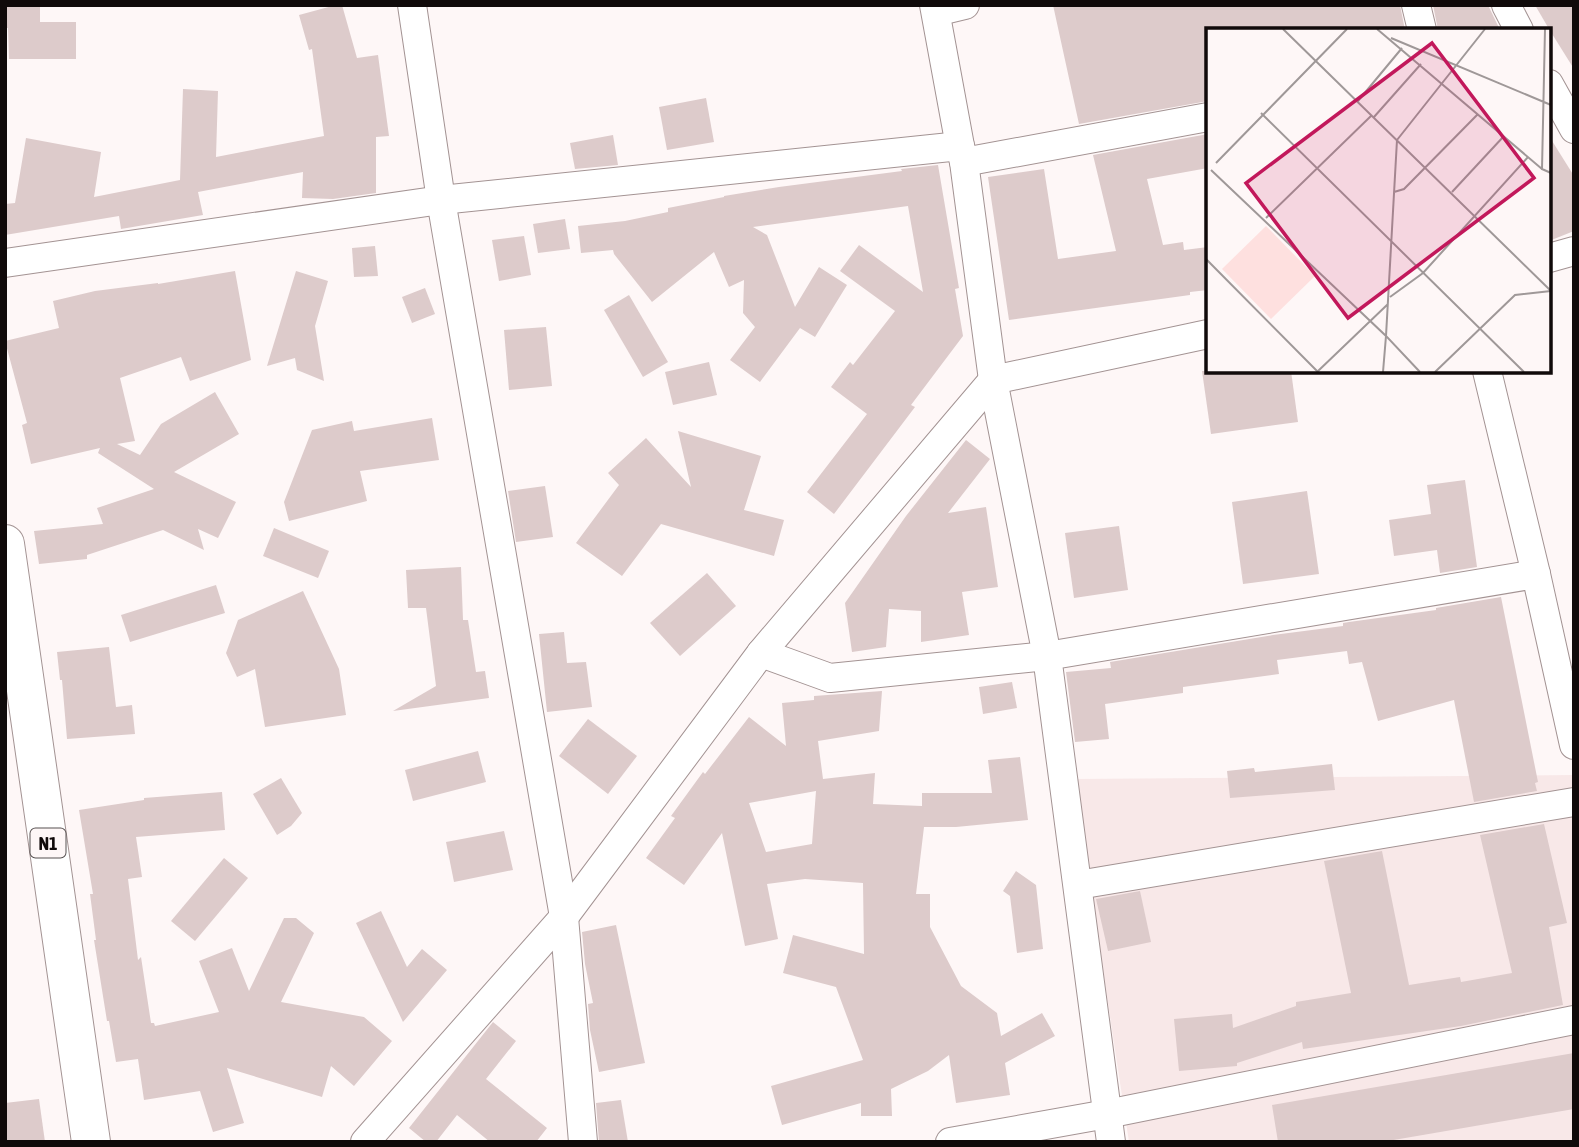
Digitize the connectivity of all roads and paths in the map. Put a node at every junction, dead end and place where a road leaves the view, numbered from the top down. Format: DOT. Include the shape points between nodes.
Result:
graph roads {
  1 [pos="412,5"];
  2 [pos="965,5"];
  3 [pos="1416,5"];
  4 [pos="1506,5"];
  5 [pos="935,9"];
  6 [pos="1422,28"];
  7 [pos="1519,28"];
  8 [pos="1551,88"];
  9 [pos="1206,117"];
  10 [pos="1574,129"];
  11 [pos="962,154"];
  12 [pos="441,200"];
  13 [pos="1574,251"];
  14 [pos="1551,257"];
  15 [pos="5,262"];
  16 [pos="1206,334"];
  17 [pos="1487,373"];
  18 [pos="993,380"];
  19 [pos="5,544"];
  20 [pos="1536,574"];
  21 [pos="761,653"];
  22 [pos="1047,656"];
  23 [pos="1574,746"];
  24 [pos="1574,802"];
  25 [pos="1078,885"];
  26 [pos="564,917"];
  27 [pos="1574,1020"];
  28 [pos="1107,1114"];
  29 [pos="91,1142"];
  30 [pos="365,1142"];
  31 [pos="583,1142"];
  32 [pos="950,1142"];
  33 [pos="1111,1142"];
  1 -- 12 [label="street"];
  2 -- 5 [label="street"];
  3 -- 6 [label="street"];
  4 -- 7 [label="street"];
  5 -- 11 [label="street"];
  8 -- 10 [label="street"];
  9 -- 11 [label="street"];
  11 -- 12 [label="street"];
  11 -- 18 [label="street"];
  12 -- 15 [label="street"];
  12 -- 26 [label="street"];
  13 -- 14 [label="street"];
  16 -- 18 [label="street"];
  17 -- 20 [label="street"];
  18 -- 21 [label="street"];
  18 -- 22 [label="street"];
  19 -- 29 [label="highway, N1"];
  20 -- 22 [label="street"];
  20 -- 23 [label="street"];
  21 -- 22 [label="street" via="830,678"];
  21 -- 26 [label="street"];
  22 -- 25 [label="street"];
  24 -- 25 [label="street"];
  25 -- 28 [label="street"];
  26 -- 30 [label="street"];
  26 -- 31 [label="street"];
  27 -- 28 [label="street"];
  28 -- 32 [label="street"];
  28 -- 33 [label="street"];
}
